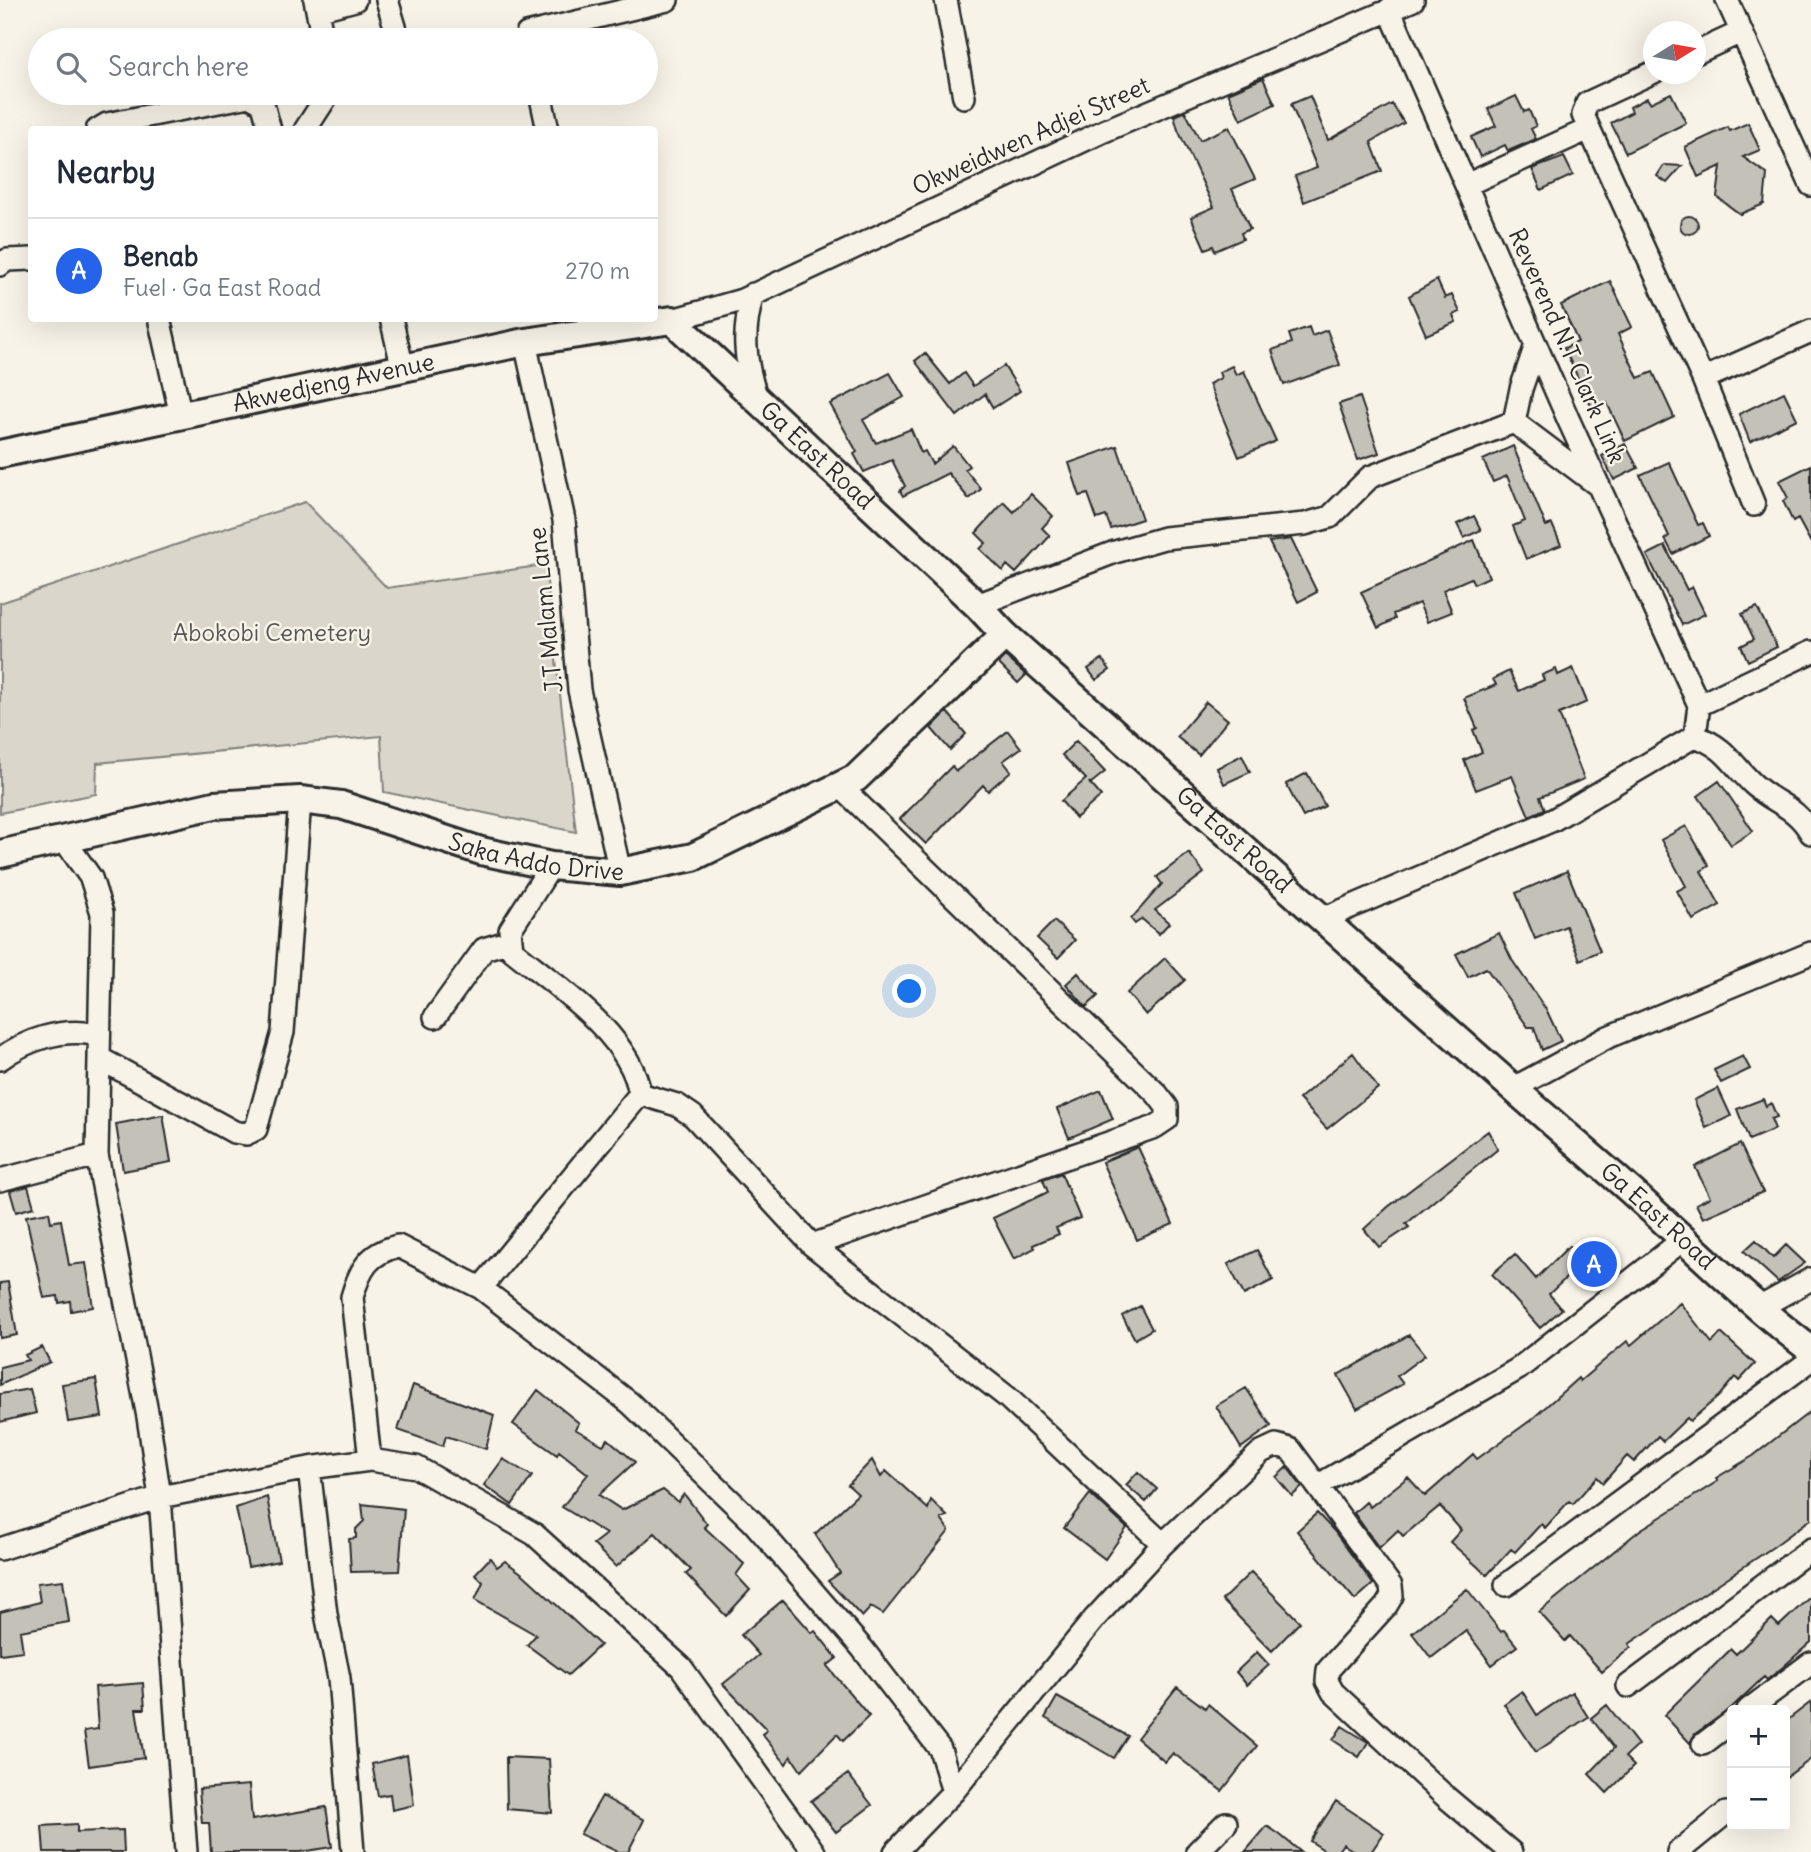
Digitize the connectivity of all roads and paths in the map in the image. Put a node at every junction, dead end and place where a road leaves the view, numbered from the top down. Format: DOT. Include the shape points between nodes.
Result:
graph roads {
  1 [pos="355,0"];
  2 [pos="387,0"];
  3 [pos="667,0"];
  4 [pos="946,0"];
  5 [pos="1413,0"];
  6 [pos="1727,0"];
  7 [pos="316,5"];
  8 [pos="1389,9"];
  9 [pos="321,28"];
  10 [pos="395,28"];
  11 [pos="560,28"];
  12 [pos="1741,32"];
  13 [pos="1706,48"];
  14 [pos="1643,77"];
  15 [pos="964,97"];
  16 [pos="203,105"];
  17 [pos="263,105"];
  18 [pos="321,105"];
  19 [pos="543,105"];
  20 [pos="104,126"];
  21 [pos="269,126"];
  22 [pos="308,126"];
  23 [pos="547,126"];
  24 [pos="1589,129"];
  25 [pos="1466,185"];
  26 [pos="1811,185"];
  27 [pos="28,259"];
  28 [pos="0,265"];
  29 [pos="753,294"];
  30 [pos="670,320"];
  31 [pos="658,321"];
  32 [pos="160,322"];
  33 [pos="392,322"];
  34 [pos="638,322"];
  35 [pos="591,325"];
  36 [pos="1811,331"];
  37 [pos="525,342"];
  38 [pos="1536,345"];
  39 [pos="403,369"];
  40 [pos="1703,379"];
  41 [pos="756,396"];
  42 [pos="181,416"];
  43 [pos="1514,422"];
  44 [pos="0,454"];
  45 [pos="1602,489"];
  46 [pos="1754,505"];
  47 [pos="977,604"];
  48 [pos="1005,635"];
  49 [pos="1811,652"];
  50 [pos="1699,705"];
  51 [pos="1695,736"];
  52 [pos="840,786"];
  53 [pos="300,800"];
  54 [pos="1811,833"];
  55 [pos="65,841"];
  56 [pos="0,854"];
  57 [pos="551,866"];
  58 [pos="620,872"];
  59 [pos="1325,918"];
  60 [pos="510,941"];
  61 [pos="1811,953"];
  62 [pos="435,1017"];
  63 [pos="99,1050"];
  64 [pos="0,1059"];
  65 [pos="1512,1089"];
  66 [pos="640,1094"];
  67 [pos="97,1155"];
  68 [pos="0,1180"];
  69 [pos="1684,1239"];
  70 [pos="813,1245"];
  71 [pos="1811,1279"];
  72 [pos="481,1288"];
  73 [pos="1757,1309"];
  74 [pos="1811,1350"];
  75 [pos="1811,1360"];
  76 [pos="370,1460"];
  77 [pos="309,1468"];
  78 [pos="1317,1486"];
  79 [pos="160,1497"];
  80 [pos="1163,1544"];
  81 [pos="0,1549"];
  82 [pos="1811,1549"];
  83 [pos="1506,1585"];
  84 [pos="1811,1663"];
  85 [pos="1628,1686"];
  86 [pos="1755,1705"];
  87 [pos="1727,1726"];
  88 [pos="1703,1744"];
  89 [pos="953,1792"];
  90 [pos="1726,1813"];
  91 [pos="1226,1823"];
  92 [pos="186,1852"];
  93 [pos="353,1852"];
  94 [pos="814,1852"];
  95 [pos="895,1852"];
  96 [pos="1197,1852"];
  97 [pos="1511,1852"];
  98 [pos="1678,1852"];
  1 -- 7 [label="street"];
  2 -- 10 [label="street"];
  3 -- 11 [label="street"];
  4 -- 15 [label="street"];
  5 -- 8 [label="street, Okweidwen Adjei Street"];
  6 -- 12 [label="street"];
  7 -- 9 [label="street"];
  8 -- 25 [label="street, Reverend N.T Clark Link"];
  8 -- 29 [label="street, Okweidwen Adjei Street" via="1104,131"];
  12 -- 13 [label="street"];
  12 -- 26 [label="street"];
  14 -- 24 [label="street" via="1587,103 1583,115"];
  16 -- 20 [label="street"];
  17 -- 21 [label="street"];
  18 -- 22 [label="street"];
  19 -- 23 [label="street"];
  24 -- 25 [label="street"];
  24 -- 40 [label="street"];
  25 -- 38 [label="street, Reverend N.T Clark Link"];
  27 -- 28 [label="street"];
  29 -- 30 [label="street, Okweidwen Adjei Street" via="711,311"];
  29 -- 41 [label="street" via="744,349"];
  30 -- 31 [label="street, Akwedjeng Avenue"];
  30 -- 41 [label="street, Ga East Road"];
  32 -- 42 [label="street"];
  33 -- 39 [label="street"];
  34 -- 35 [label="street, Akwedjeng Avenue"];
  35 -- 37 [label="street, Akwedjeng Avenue"];
  36 -- 40 [label="street"];
  37 -- 39 [label="street, Akwedjeng Avenue"];
  37 -- 58 [label="street, J.T Malam Lane" via="564,520 579,690"];
  38 -- 43 [label="street"];
  38 -- 45 [label="street, Reverend N.T Clark Link"];
  39 -- 42 [label="street, Akwedjeng Avenue"];
  40 -- 46 [label="street"];
  41 -- 47 [label="street, Ga East Road"];
  42 -- 44 [label="street, Akwedjeng Avenue"];
  43 -- 45 [label="street"];
  43 -- 47 [label="street" via="1370,477 1330,517 1305,524 1164,538"];
  45 -- 50 [label="street, Reverend N.T Clark Link"];
  47 -- 48 [label="street, Ga East Road"];
  48 -- 52 [label="street, Saka Addo Drive" via="856,778"];
  48 -- 59 [label="street, Ga East Road"];
  49 -- 50 [label="street"];
  50 -- 51 [label="street"];
  51 -- 54 [label="street" via="1716,743 1754,785 1801,816"];
  51 -- 59 [label="street" via="1553,820"];
  52 -- 58 [label="street, Saka Addo Drive" via="693,857"];
  52 -- 70 [label="street" via="1157,1094 1167,1107 1167,1119 1156,1127"];
  53 -- 55 [label="street, Saka Addo Drive" via="214,805"];
  53 -- 57 [label="street, Saka Addo Drive" via="341,805 481,851"];
  53 -- 63 [label="street" via="283,1032 256,1129 246,1134 234,1132"];
  55 -- 56 [label="street, Saka Addo Drive"];
  55 -- 63 [label="street" via="91,878 102,913"];
  57 -- 58 [label="street, Saka Addo Drive"];
  57 -- 60 [label="street" via="510,930"];
  59 -- 65 [label="street, Ga East Road"];
  60 -- 62 [label="street" via="484,949"];
  60 -- 66 [label="street" via="512,950 581,1007 620,1048 637,1078"];
  61 -- 65 [label="street" via="1608,1037"];
  63 -- 64 [label="street" via="93,1034 64,1033 35,1039"];
  63 -- 67 [label="street"];
  65 -- 69 [label="street, Ga East Road"];
  66 -- 70 [label="street" via="677,1105 693,1116"];
  66 -- 72 [label="street"];
  67 -- 68 [label="street"];
  67 -- 79 [label="street"];
  69 -- 73 [label="street, Ga East Road"];
  69 -- 78 [label="street" via="1518,1369"];
  70 -- 80 [label="street" via="1007,1397"];
  71 -- 73 [label="street"];
  72 -- 76 [label="street" via="398,1246 378,1250 358,1276 352,1297"];
  72 -- 89 [label="street" via="630,1403 753,1522 862,1648 940,1749"];
  73 -- 74 [label="street, Ga East Road"];
  75 -- 83 [label="street"];
  76 -- 77 [label="street"];
  76 -- 94 [label="street" via="416,1467 534,1534 681,1667"];
  77 -- 79 [label="street"];
  77 -- 93 [label="street" via="326,1614 340,1678"];
  78 -- 80 [label="street" via="1290,1449 1276,1445 1261,1452"];
  78 -- 97 [label="street" via="1391,1586 1392,1596 1328,1670 1327,1681 1333,1692 1437,1790"];
  79 -- 81 [label="street"];
  79 -- 92 [label="street"];
  80 -- 89 [label="street" via="1094,1618"];
  82 -- 85 [label="street"];
  84 -- 86 [label="street"];
  87 -- 88 [label="street"];
  89 -- 95 [label="street"];
  90 -- 98 [label="street"];
  91 -- 96 [label="street"];
}
